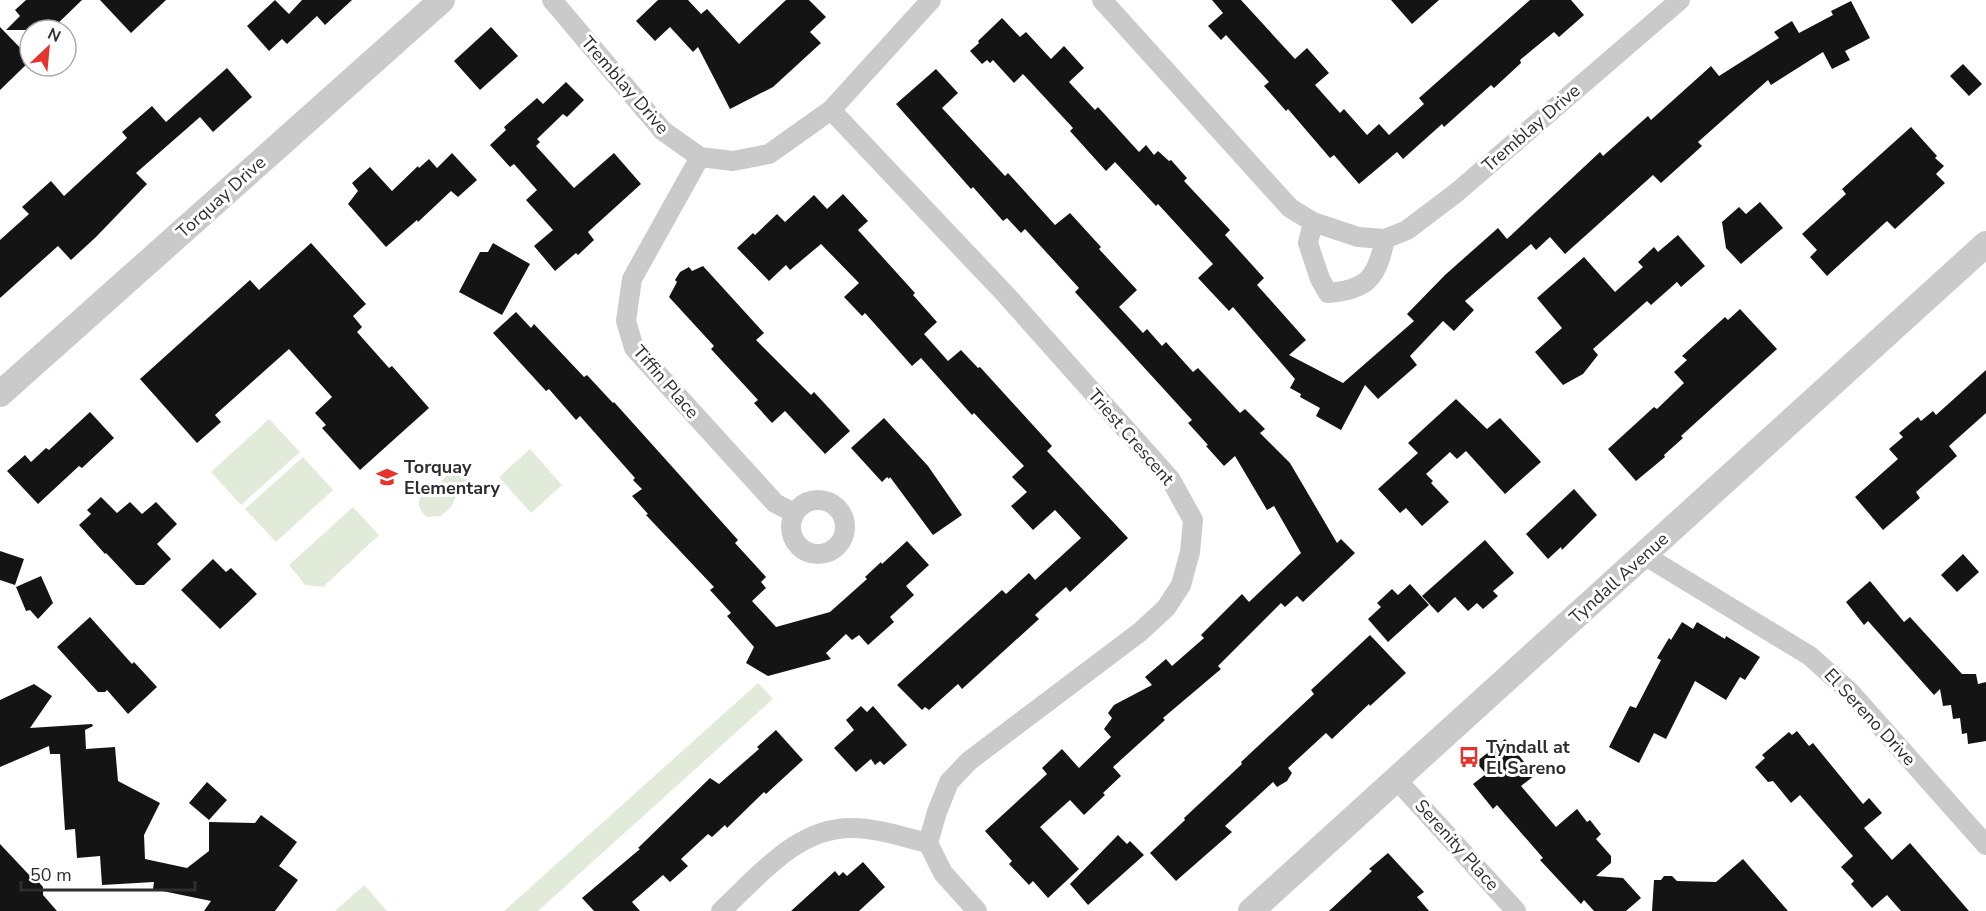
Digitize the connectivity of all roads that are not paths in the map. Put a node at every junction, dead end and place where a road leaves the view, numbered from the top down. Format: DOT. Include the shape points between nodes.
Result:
graph roads {
  1 [pos="442,0"];
  2 [pos="552,0"];
  3 [pos="931,0"];
  4 [pos="1102,0"];
  5 [pos="1671,2"];
  6 [pos="831,110"];
  7 [pos="700,157"];
  8 [pos="1313,222"];
  9 [pos="1385,239"];
  10 [pos="1986,244"];
  11 [pos="0,394"];
  12 [pos="794,513"];
  13 [pos="1644,555"];
  14 [pos="1397,780"];
  15 [pos="928,843"];
  16 [pos="1986,845"];
  17 [pos="722,911"];
  18 [pos="977,911"];
  19 [pos="1251,911"];
  20 [pos="1516,911"];
  1 -- 11 [label="street, Torquay Drive"];
  2 -- 7 [label="street, Tremblay Drive" via="663,131"];
  3 -- 6 [label="street, Tremblay Drive"];
  4 -- 8 [label="street" via="1290,208"];
  5 -- 9 [label="street, Tremblay Drive" via="1456,193 1407,230"];
  6 -- 7 [label="street, Tremblay Drive" via="769,154 733,162"];
  6 -- 15 [label="street, Triest Crescent" via="1007,296 1171,480 1193,520 1181,585 1166,608 1140,632 969,761 950,782"];
  7 -- 12 [label="street, Tiffin Place" via="632,279 626,321 634,348 775,503"];
  8 -- 9 [label="street" via="1358,237"];
  8 -- 9 [label="street" via="1308,243 1328,293 1349,291 1365,283 1380,262"];
  10 -- 13 [label="street, Tyndall Avenue"];
  13 -- 14 [label="street, Tyndall Avenue"];
  13 -- 16 [label="street, El Sereno Drive" via="1788,641 1831,673"];
  14 -- 19 [label="street, Tyndall Avenue"];
  14 -- 20 [label="street, Serenity Place"];
  15 -- 17 [label="street" via="861,829 818,833 789,848"];
  15 -- 18 [label="street" via="943,873"];
}
